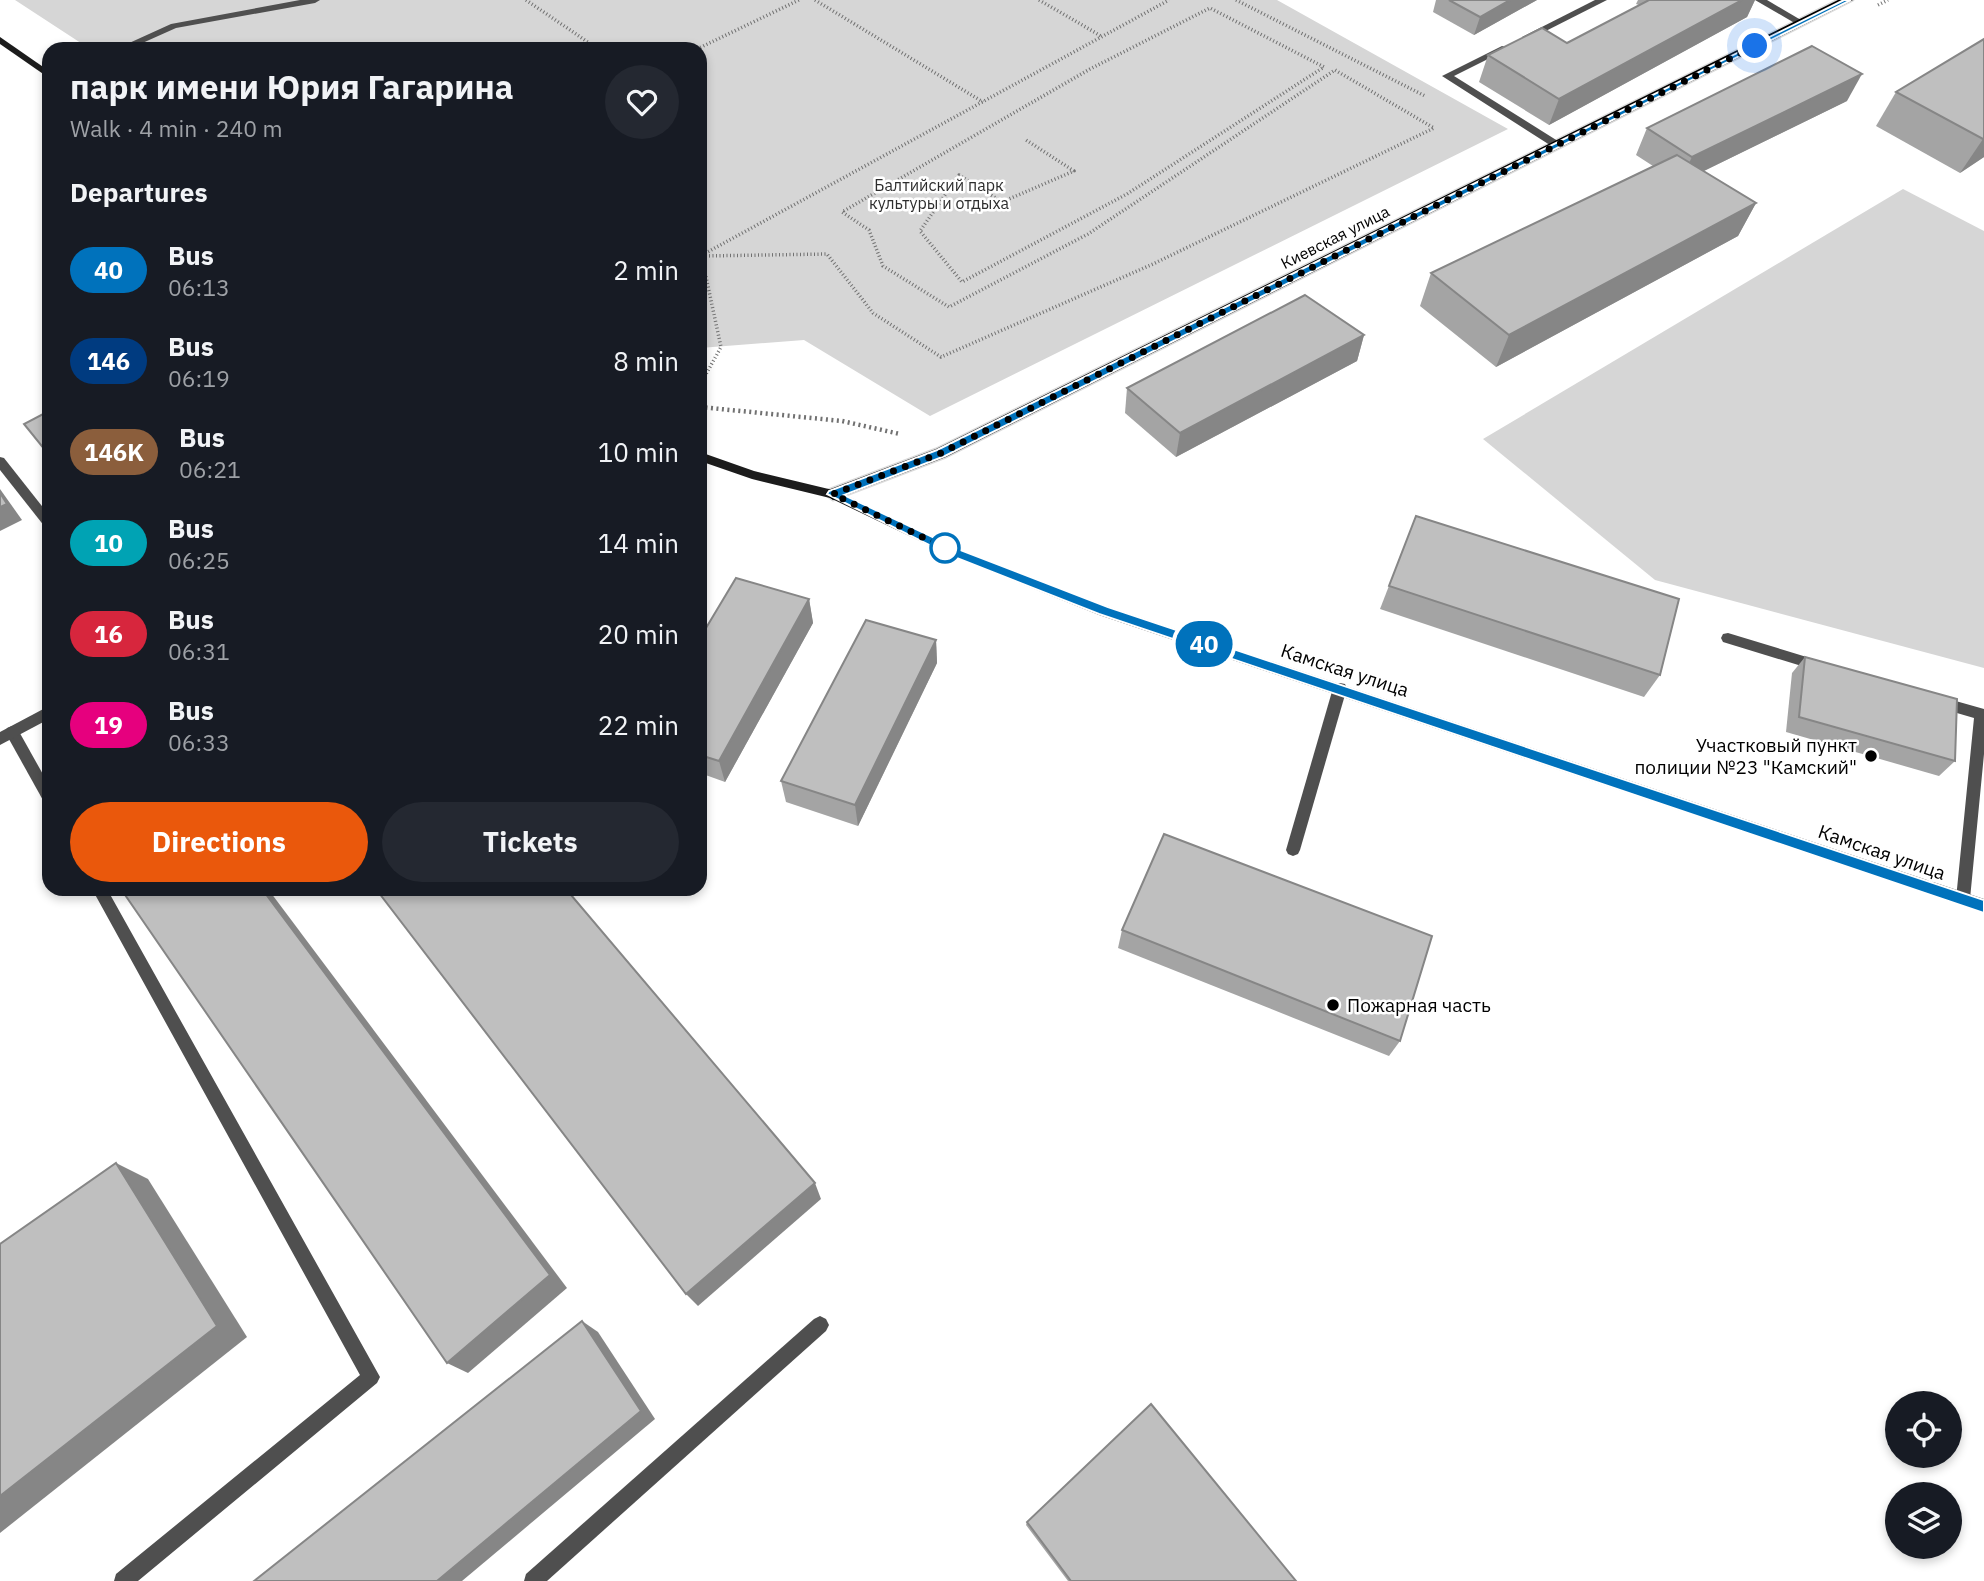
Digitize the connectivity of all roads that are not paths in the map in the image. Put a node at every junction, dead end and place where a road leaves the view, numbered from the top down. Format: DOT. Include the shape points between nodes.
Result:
graph roads {
  1 [pos="315,0"];
  2 [pos="1602,0"];
  3 [pos="1760,0"];
  4 [pos="1847,0"];
  5 [pos="1801,23"];
  6 [pos="0,40"];
  7 [pos="137,42"];
  8 [pos="42,70"];
  9 [pos="1557,145"];
  10 [pos="707,459"];
  11 [pos="0,461"];
  12 [pos="833,494"];
  13 [pos="42,515"];
  14 [pos="1728,638"];
  15 [pos="1835,670"];
  16 [pos="1340,688"];
  17 [pos="1927,698"];
  18 [pos="1982,715"];
  19 [pos="42,716"];
  20 [pos="6,736"];
  21 [pos="42,788"];
  22 [pos="1293,850"];
  23 [pos="103,896"];
  24 [pos="1964,900"];
  25 [pos="1984,906"];
  26 [pos="820,1325"];
  27 [pos="123,1581"];
  28 [pos="533,1581"];
  1 -- 7 [label="street" via="174,26"];
  2 -- 9 [label="street" via="1447,76"];
  3 -- 5 [label="street"];
  4 -- 5 [label="main road, Киевская улица"];
  5 -- 9 [label="main road, Киевская улица"];
  6 -- 8 [label="main road"];
  9 -- 12 [label="main road, Киевская улица" via="941,453"];
  10 -- 12 [label="main road, Камская улица" via="752,475"];
  11 -- 13 [label="street"];
  12 -- 16 [label="main road, Камская улица" via="920,537 1104,611"];
  14 -- 15 [label="street"];
  16 -- 22 [label="street"];
  16 -- 24 [label="main road, Камская улица"];
  17 -- 18 [label="street"];
  18 -- 24 [label="street"];
  19 -- 20 [label="street"];
  20 -- 21 [label="street"];
  23 -- 27 [label="street" via="371,1377"];
  24 -- 25 [label="main road, Камская улица"];
  26 -- 28 [label="street"];
}
